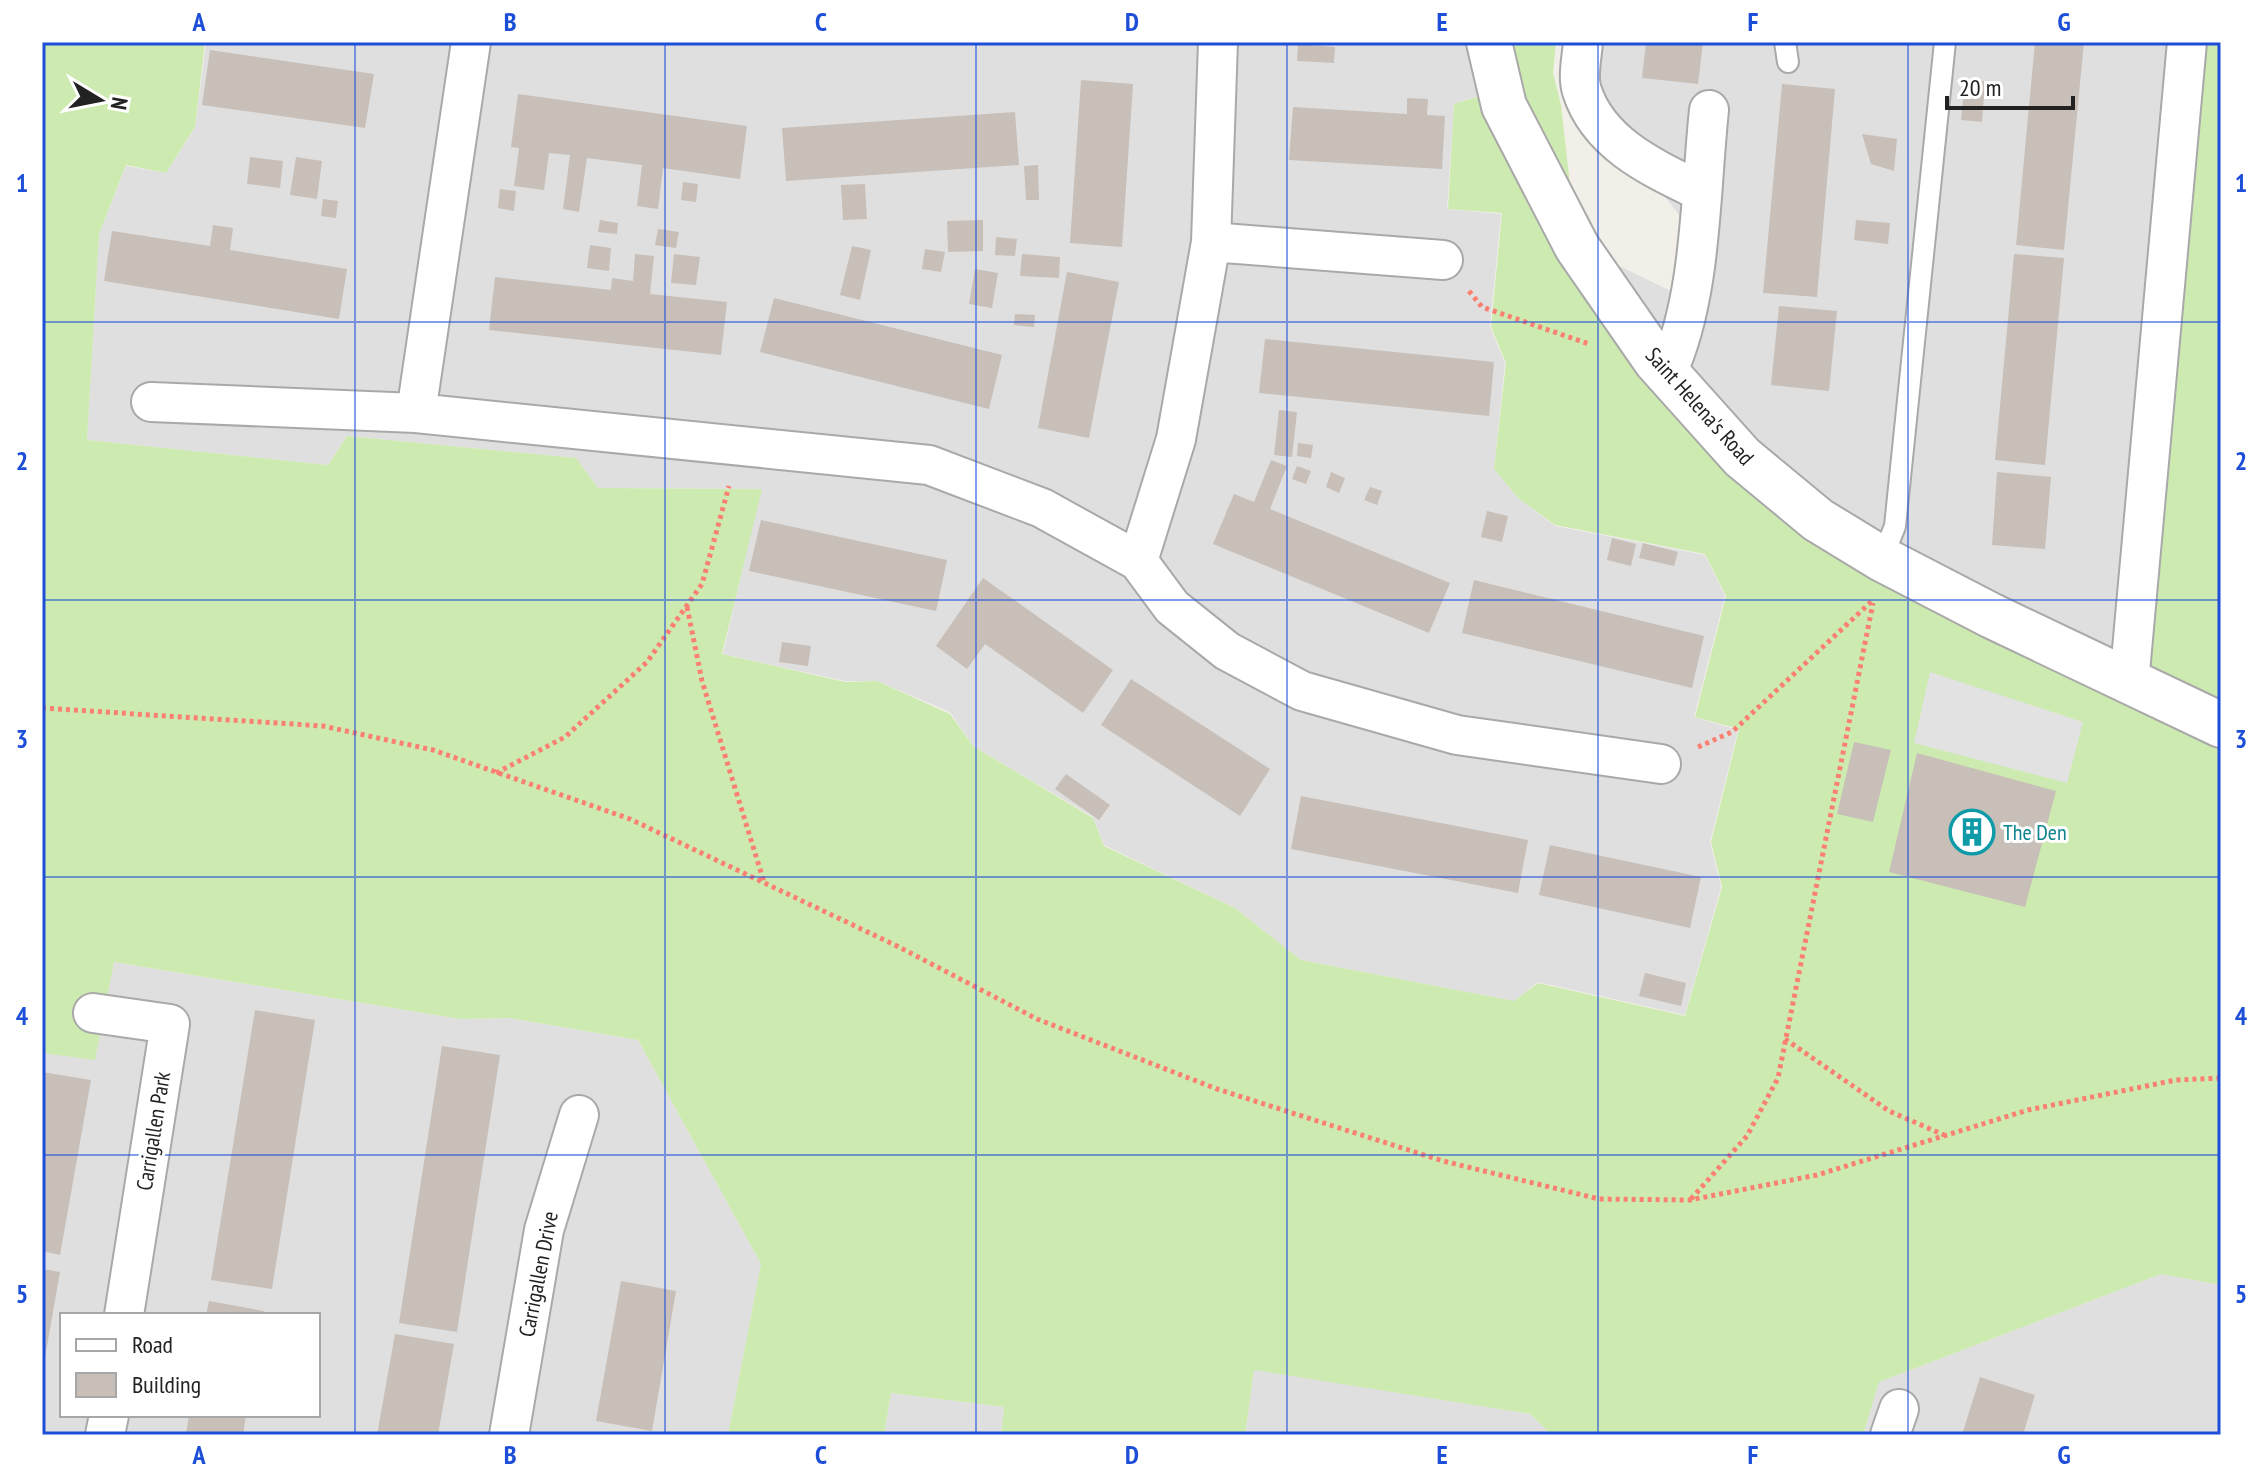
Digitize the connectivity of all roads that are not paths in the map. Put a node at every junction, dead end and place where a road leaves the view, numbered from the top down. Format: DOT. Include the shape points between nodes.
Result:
graph roads {
  1 [pos="471,42"];
  2 [pos="1218,42"];
  3 [pos="1489,42"];
  4 [pos="1583,42"];
  5 [pos="1945,42"];
  6 [pos="2187,42"];
  7 [pos="1709,110"];
  8 [pos="1700,191"];
  9 [pos="1211,242"];
  10 [pos="1443,260"];
  11 [pos="1661,367"];
  12 [pos="151,402"];
  13 [pos="416,413"];
  14 [pos="1138,561"];
  15 [pos="1878,580"];
  16 [pos="2129,683"];
  17 [pos="2221,725"];
  18 [pos="1661,764"];
  19 [pos="93,1013"];
  20 [pos="579,1115"];
  21 [pos="124,1313"];
  22 [pos="509,1435"];
  1 -- 13 [label="street"];
  2 -- 9 [label="street"];
  3 -- 11 [label="street, Saint Helena's Road" via="1504,106 1577,247"];
  4 -- 8 [label="street" via="1581,89 1602,132 1659,171"];
  5 -- 15 [label="lane" via="1895,526"];
  6 -- 16 [label="street"];
  7 -- 8 [label="street"];
  8 -- 11 [label="street" via="1682,340"];
  9 -- 10 [label="street"];
  9 -- 14 [label="street" via="1176,439"];
  11 -- 15 [label="street, Saint Helena's Road" via="1742,457 1818,520"];
  12 -- 13 [label="street"];
  13 -- 14 [label="street" via="929,465 1042,508"];
  14 -- 18 [label="street" via="1172,607 1227,651 1302,691 1457,735"];
  15 -- 16 [label="street, Saint Helena's Road"];
  16 -- 17 [label="street, Saint Helena's Road"];
  19 -- 21 [label="street, Carrigallen Park" via="170,1024"];
  20 -- 22 [label="street, Carrigallen Drive" via="544,1230"];
}
